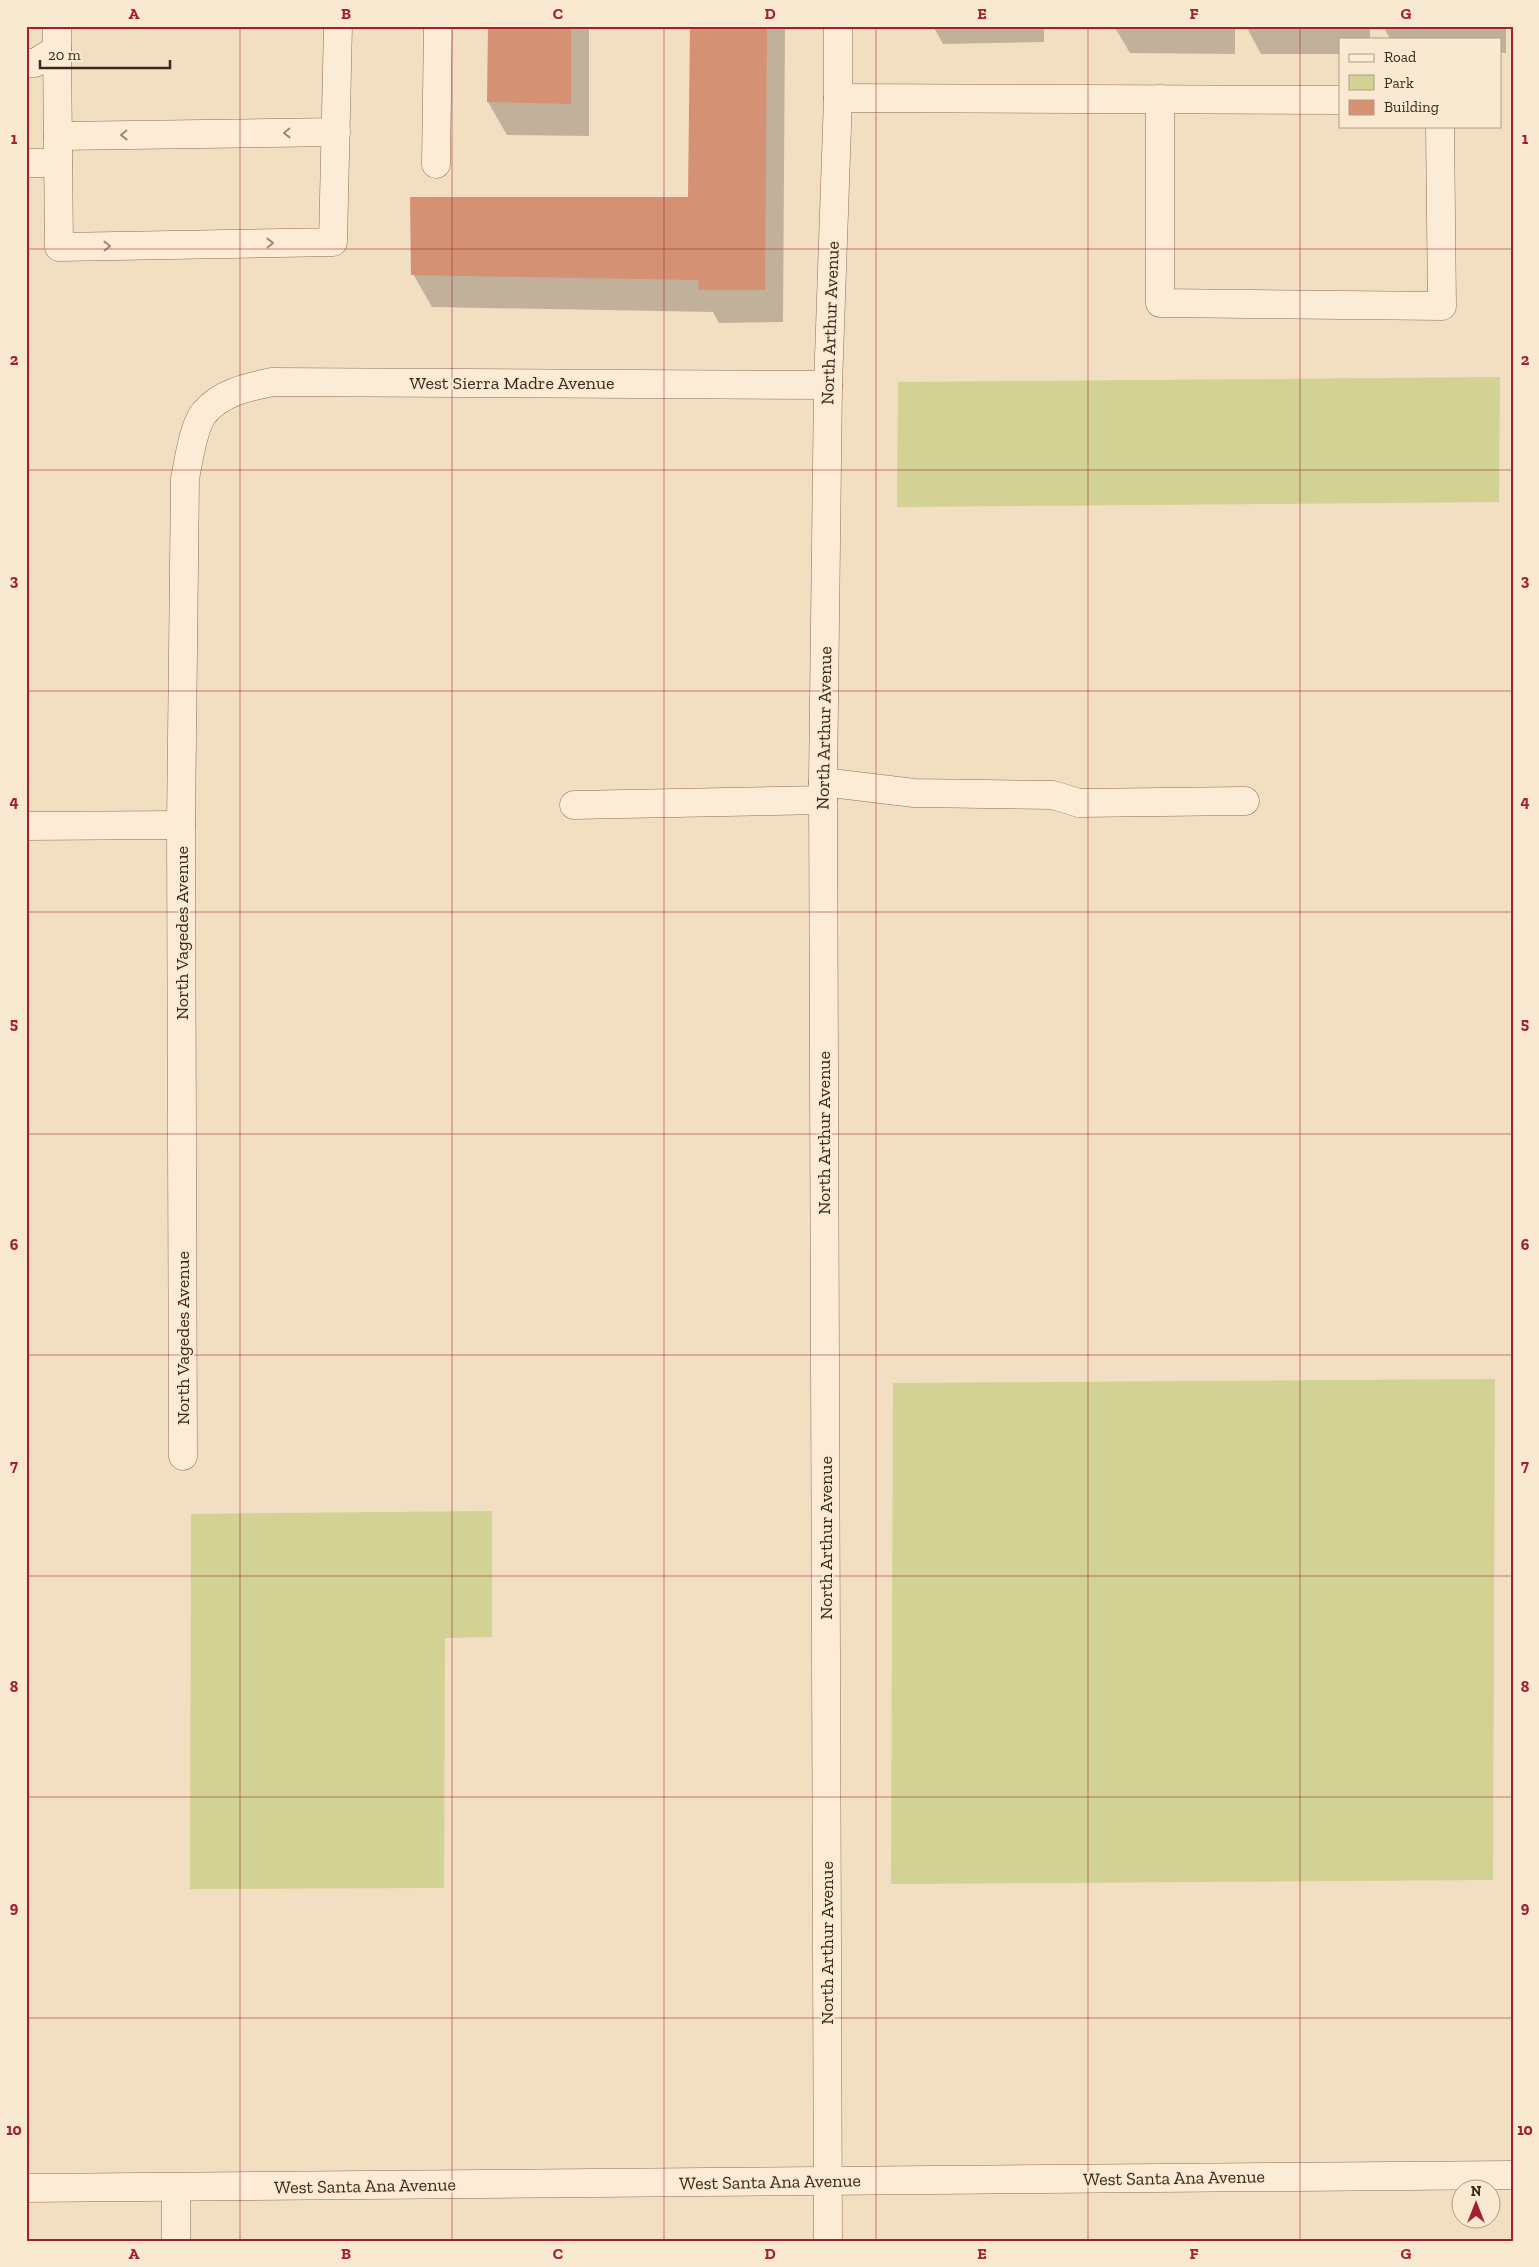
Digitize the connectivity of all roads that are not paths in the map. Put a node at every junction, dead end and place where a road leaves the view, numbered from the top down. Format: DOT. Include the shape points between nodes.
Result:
graph roads {
  1 [pos="338,26"];
  2 [pos="438,26"];
  3 [pos="838,26"];
  4 [pos="57,38"];
  5 [pos="26,63"];
  6 [pos="838,98"];
  7 [pos="1160,99"];
  8 [pos="1339,100"];
  9 [pos="1440,128"];
  10 [pos="336,132"];
  11 [pos="58,136"];
  12 [pos="26,163"];
  13 [pos="58,163"];
  14 [pos="436,164"];
  15 [pos="828,384"];
  16 [pos="204,412"];
  17 [pos="823,791"];
  18 [pos="1245,801"];
  19 [pos="574,805"];
  20 [pos="182,824"];
  21 [pos="26,826"];
  22 [pos="183,1456"];
  23 [pos="1513,2175"];
  24 [pos="828,2182"];
  25 [pos="176,2187"];
  26 [pos="26,2188"];
  27 [pos="176,2241"];
  28 [pos="828,2241"];
  1 -- 10 [label="street"];
  2 -- 14 [label="street"];
  3 -- 6 [label="street, North Arthur Avenue"];
  4 -- 5 [label="street" via="35,63"];
  4 -- 11 [label="street"];
  6 -- 7 [label="street"];
  6 -- 15 [label="street, North Arthur Avenue"];
  7 -- 8 [label="street"];
  7 -- 9 [label="street" via="1160,303 1442,306"];
  10 -- 11 [label="street, one-way"];
  13 -- 10 [label="street, one-way" via="59,247 333,242"];
  11 -- 13 [label="street"];
  12 -- 13 [label="street"];
  15 -- 16 [label="street, West Sierra Madre Avenue" via="272,382 235,390"];
  15 -- 17 [label="street, North Arthur Avenue"];
  16 -- 20 [label="street, North Vagedes Avenue" via="185,479"];
  17 -- 18 [label="street" via="1053,795 1079,803"];
  17 -- 19 [label="street"];
  17 -- 24 [label="street, North Arthur Avenue"];
  20 -- 21 [label="street"];
  20 -- 22 [label="street, North Vagedes Avenue"];
  23 -- 24 [label="street, West Santa Ana Avenue"];
  24 -- 25 [label="street, West Santa Ana Avenue"];
  24 -- 28 [label="street, North Arthur Avenue"];
  25 -- 26 [label="street, West Santa Ana Avenue"];
  25 -- 27 [label="street"];
}
